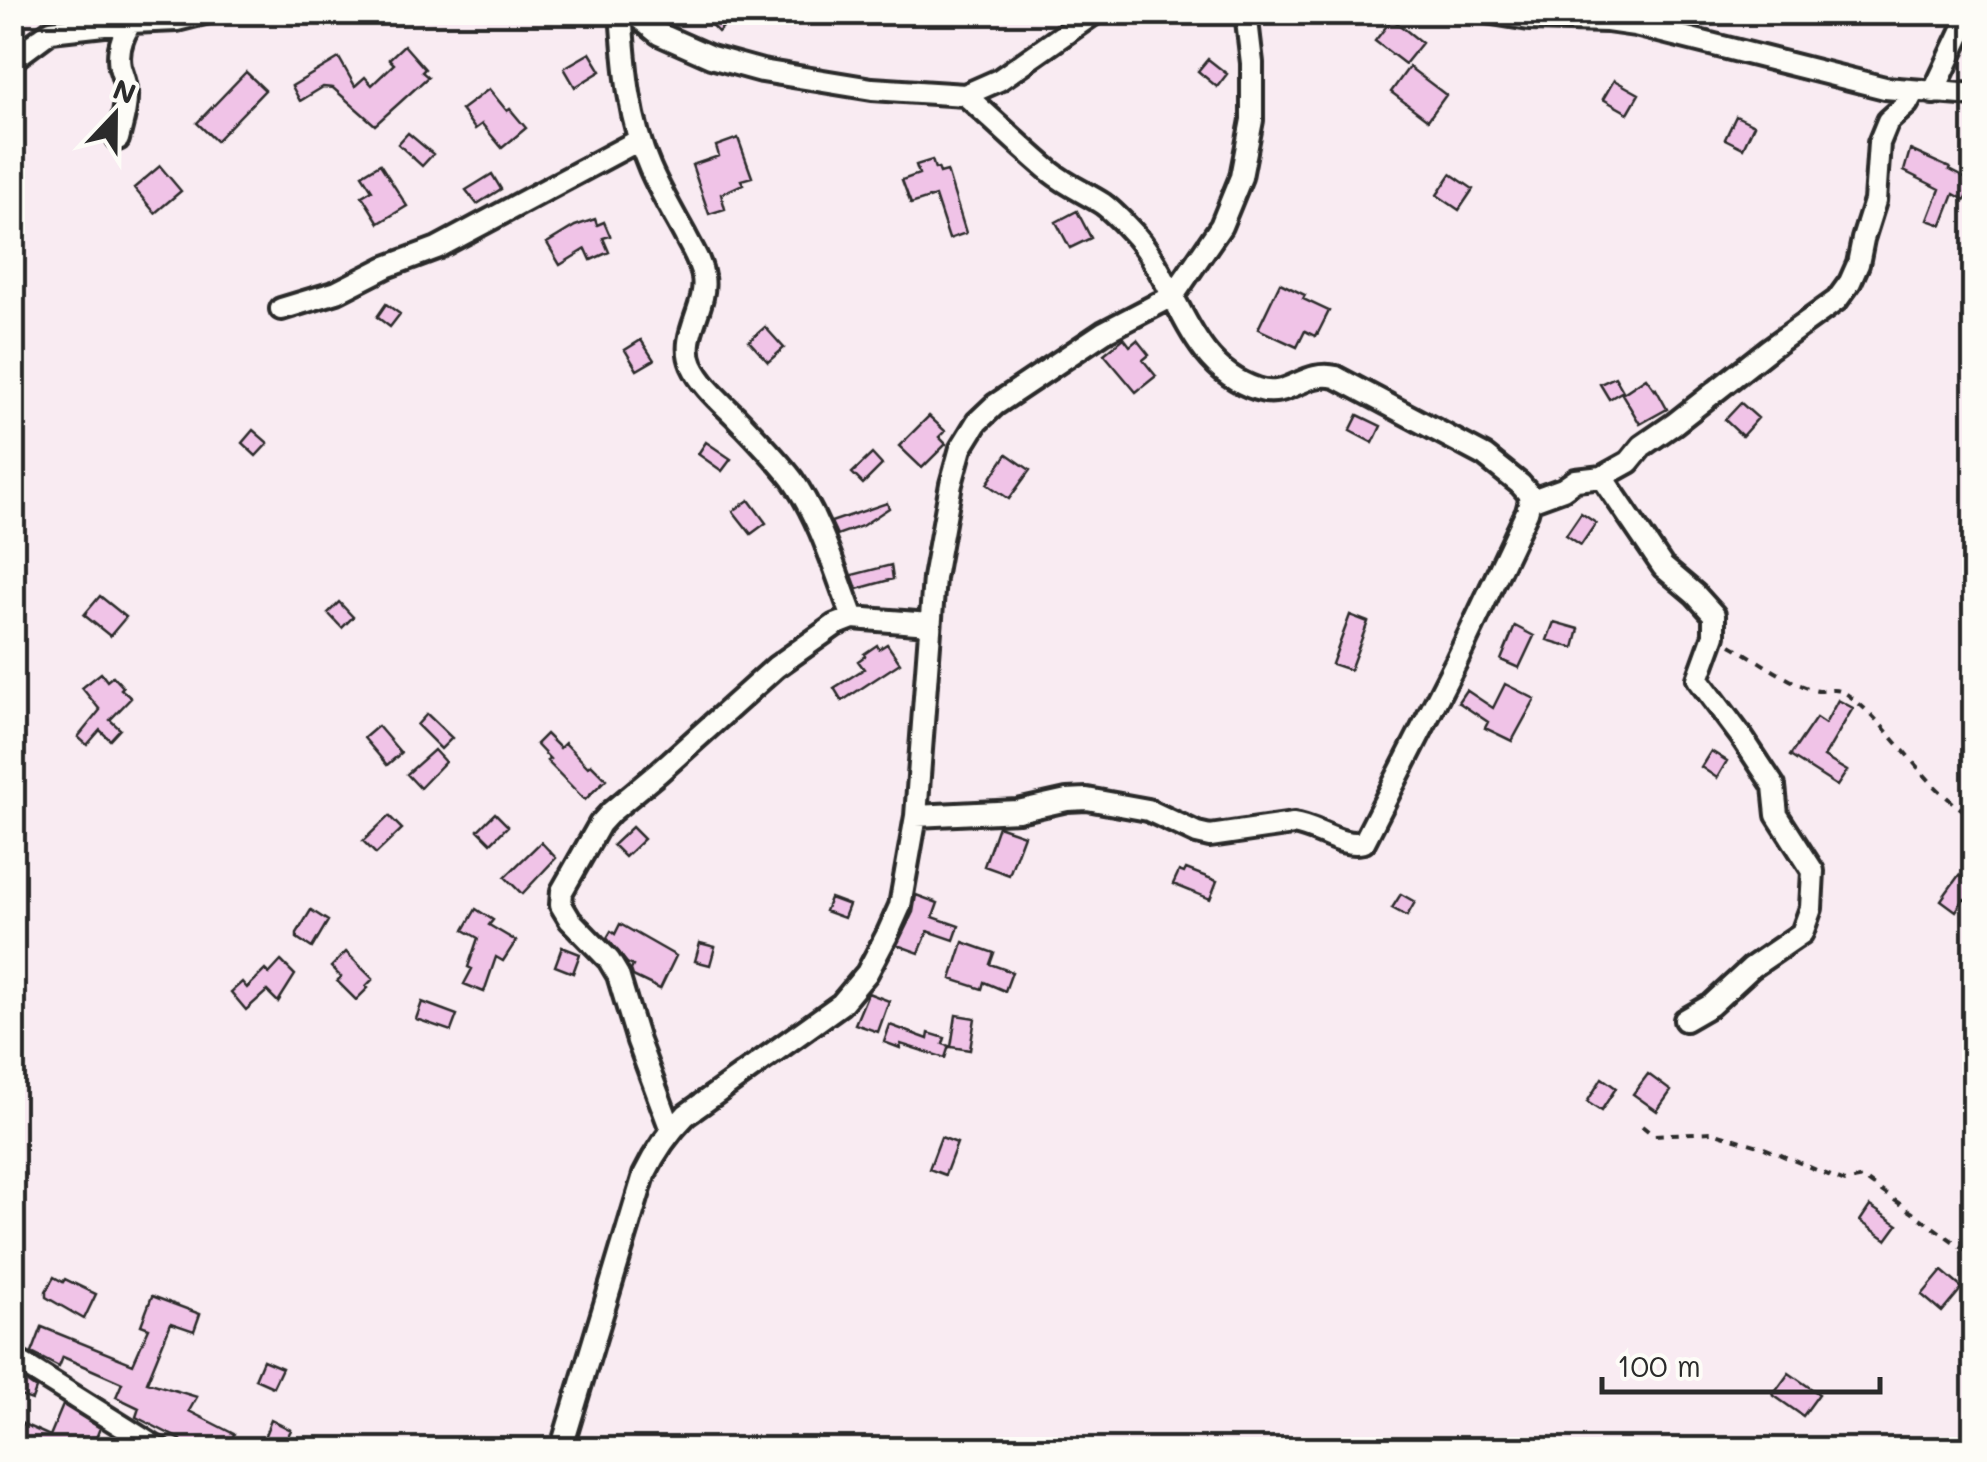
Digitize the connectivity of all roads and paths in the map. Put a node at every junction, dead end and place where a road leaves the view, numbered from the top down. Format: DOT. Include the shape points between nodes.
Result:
graph roads {
  1 [pos="208,12"];
  2 [pos="621,12"];
  3 [pos="632,12"];
  4 [pos="1096,12"];
  5 [pos="1246,12"];
  6 [pos="1486,12"];
  7 [pos="1971,12"];
  8 [pos="1599,16"];
  9 [pos="134,17"];
  10 [pos="12,60"];
  11 [pos="1923,92"];
  12 [pos="965,95"];
  13 [pos="1974,95"];
  14 [pos="118,139"];
  15 [pos="639,140"];
  16 [pos="1172,296"];
  17 [pos="281,309"];
  18 [pos="1602,477"];
  19 [pos="1530,501"];
  20 [pos="853,618"];
  21 [pos="929,624"];
  22 [pos="1714,635"];
  23 [pos="916,816"];
  24 [pos="1974,818"];
  25 [pos="1685,1020"];
  26 [pos="1642,1126"];
  27 [pos="670,1130"];
  28 [pos="1974,1256"];
  29 [pos="1974,1286"];
  30 [pos="23,1364"];
  31 [pos="1974,1381"];
  32 [pos="1974,1442"];
  33 [pos="160,1450"];
  34 [pos="561,1450"];
  35 [pos="1972,1450"];
  1 -- 9 [label="street" via="177,20"];
  2 -- 15 [label="street"];
  3 -- 12 [label="street" via="659,34 762,72"];
  4 -- 12 [label="street"];
  5 -- 16 [label="street" via="1252,120 1241,177 1221,226"];
  6 -- 8 [label="street"];
  7 -- 11 [label="street"];
  8 -- 11 [label="street"];
  9 -- 10 [label="street" via="51,31"];
  9 -- 14 [label="street" via="120,47 126,87"];
  11 -- 13 [label="street"];
  11 -- 18 [label="street" via="1888,121 1858,264 1837,300"];
  12 -- 16 [label="street" via="1054,174 1120,220"];
  15 -- 17 [label="street" via="437,248"];
  15 -- 20 [label="street" via="700,263 703,294 690,334 694,369 792,480 814,516"];
  16 -- 19 [label="street" via="1195,340 1238,381 1276,392 1310,376 1336,377 1485,456"];
  16 -- 21 [label="street" via="1104,332 977,422 951,484"];
  18 -- 19 [label="street" via="1576,480"];
  18 -- 22 [label="street" via="1663,567 1714,616"];
  19 -- 23 [label="street" via="1364,842 1348,844 1294,824 1210,836 1148,810 1087,799"];
  20 -- 21 [label="street"];
  20 -- 27 [label="street" via="776,668 611,812 562,891 570,920 618,974"];
  21 -- 23 [label="street"];
  22 -- 24 [label="path" via="1794,682 1818,692 1845,692"];
  22 -- 25 [label="street" via="1698,679 1774,786 1777,816 1813,871 1811,908 1802,934"];
  23 -- 27 [label="street" via="900,906 867,973 841,1004"];
  26 -- 28 [label="path" via="1653,1135 1712,1132 1845,1182 1863,1178"];
  27 -- 34 [label="street" via="644,1176"];
  29 -- 31 [label="path" via="1963,1321"];
  30 -- 33 [label="street"];
  32 -- 35 [label="path"];
}
